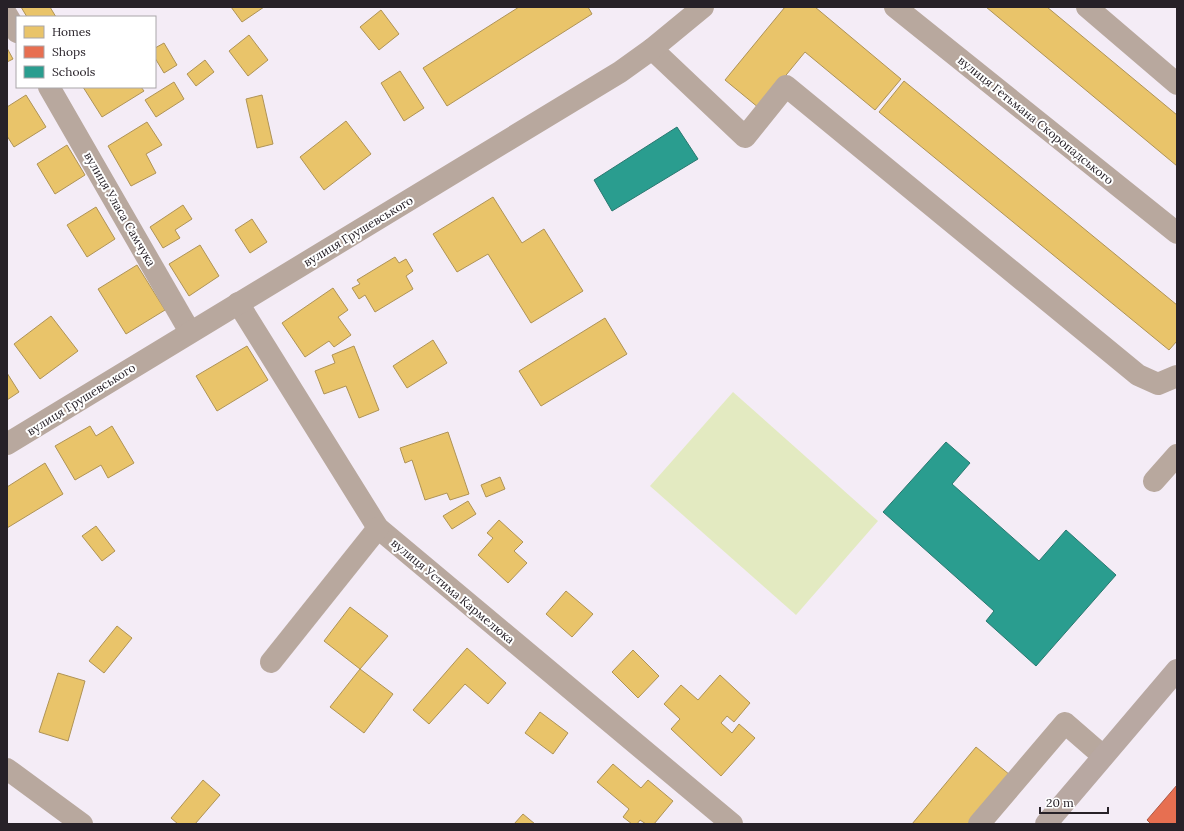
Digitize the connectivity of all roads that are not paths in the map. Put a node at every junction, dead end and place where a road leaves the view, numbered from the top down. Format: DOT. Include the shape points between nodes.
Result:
graph roads {
  1 [pos="703,7"];
  2 [pos="895,7"];
  3 [pos="1087,7"];
  4 [pos="7,15"];
  5 [pos="16,30"];
  6 [pos="652,49"];
  7 [pos="1177,84"];
  8 [pos="50,88"];
  9 [pos="1177,233"];
  10 [pos="238,303"];
  11 [pos="190,332"];
  12 [pos="1177,376"];
  13 [pos="7,444"];
  14 [pos="1177,455"];
  15 [pos="1154,481"];
  16 [pos="378,528"];
  17 [pos="271,662"];
  18 [pos="1177,670"];
  19 [pos="1103,756"];
  20 [pos="7,769"];
  21 [pos="82,824"];
  22 [pos="732,824"];
  23 [pos="979,824"];
  24 [pos="1046,824"];
  1 -- 6 [label="street, вулиця Грушевського"];
  2 -- 9 [label="street, вулиця Гетьмана Скоропадського"];
  3 -- 7 [label="street"];
  4 -- 5 [label="street"];
  6 -- 10 [label="street, вулиця Грушевського" via="620,72"];
  6 -- 12 [label="street" via="745,137 786,86 1138,375 1158,384"];
  8 -- 11 [label="street, вулиця Уласа Самчука"];
  10 -- 11 [label="street, вулиця Грушевського"];
  10 -- 16 [label="street, вулиця Устима Кармелюка"];
  11 -- 13 [label="street, вулиця Грушевського"];
  14 -- 15 [label="street"];
  16 -- 17 [label="street"];
  16 -- 22 [label="street, вулиця Устима Кармелюка"];
  18 -- 19 [label="main road"];
  19 -- 23 [label="street" via="1065,724"];
  19 -- 24 [label="main road"];
  20 -- 21 [label="street"];
}
